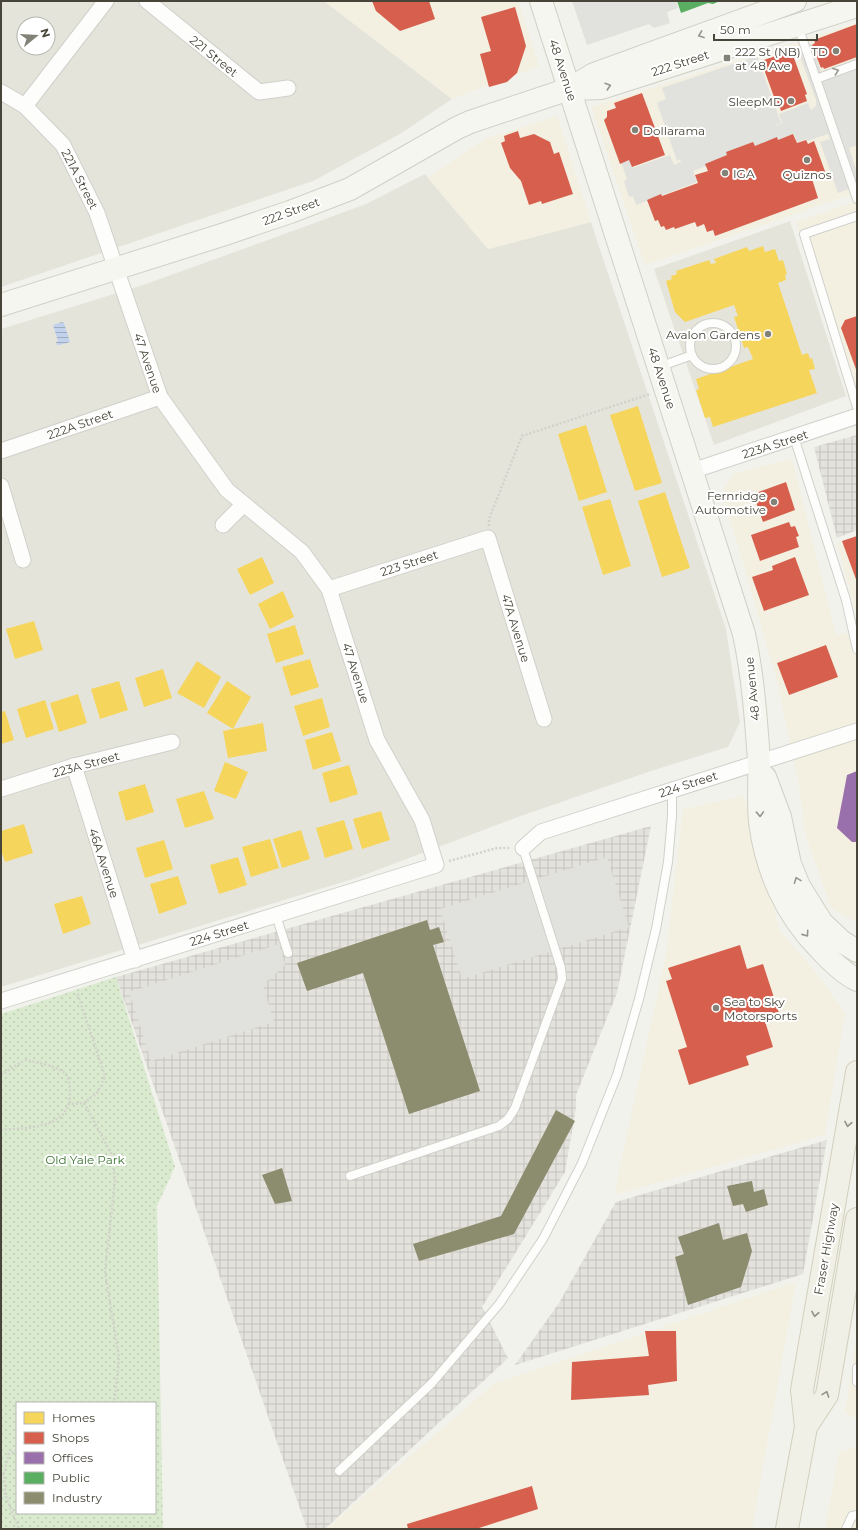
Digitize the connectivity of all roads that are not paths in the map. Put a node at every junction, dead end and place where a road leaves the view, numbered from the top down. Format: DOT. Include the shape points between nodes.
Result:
graph roads {
  1 [pos="106,1"];
  2 [pos="146,1"];
  3 [pos="541,1"];
  4 [pos="791,2"];
  5 [pos="857,6"];
  6 [pos="798,25"];
  7 [pos="857,64"];
  8 [pos="816,79"];
  9 [pos="288,88"];
  10 [pos="569,89"];
  11 [pos="1,92"];
  12 [pos="25,106"];
  13 [pos="857,199"];
  14 [pos="857,216"];
  15 [pos="116,268"];
  16 [pos="1,305"];
  17 [pos="692,355"];
  18 [pos="658,367"];
  19 [pos="160,397"];
  20 [pos="857,407"];
  21 [pos="857,416"];
  22 [pos="794,437"];
  23 [pos="1,451"];
  24 [pos="692,472"];
  25 [pos="1,486"];
  26 [pos="244,504"];
  27 [pos="223,525"];
  28 [pos="488,538"];
  29 [pos="23,560"];
  30 [pos="329,589"];
  31 [pos="857,649"];
  32 [pos="544,719"];
  33 [pos="857,730"];
  34 [pos="172,742"];
  35 [pos="759,761"];
  36 [pos="74,766"];
  37 [pos="1,789"];
  38 [pos="672,790"];
  39 [pos="523,848"];
  40 [pos="436,865"];
  41 [pos="276,915"];
  42 [pos="857,951"];
  43 [pos="288,953"];
  44 [pos="135,960"];
  45 [pos="857,980"];
  46 [pos="1,1001"];
  47 [pos="857,1072"];
  48 [pos="350,1176"];
  49 [pos="857,1219"];
  50 [pos="857,1368"];
  51 [pos="857,1382"];
  52 [pos="806,1426"];
  53 [pos="339,1471"];
  54 [pos="857,1515"];
  55 [pos="787,1529"];
  56 [pos="846,1529"];
  1 -- 12 [label="street"];
  2 -- 9 [label="street, 221 Street" via="259,92"];
  3 -- 10 [label="main road, 48 Avenue"];
  4 -- 6 [label="street"];
  4 -- 10 [label="main road, 222 Street, one-way" via="594,74"];
  5 -- 6 [label="main road, 222 Street"];
  6 -- 8 [label="lane"];
  10 -- 6 [label="main road, 222 Street, one-way" via="601,88"];
  8 -- 7 [label="lane, one-way"];
  8 -- 13 [label="lane"];
  10 -- 15 [label="main road, 222 Street" via="470,122 350,189 290,212"];
  10 -- 18 [label="main road, 48 Avenue"];
  11 -- 12 [label="street, 221A Street"];
  12 -- 15 [label="street, 221A Street" via="63,145 97,213"];
  14 -- 20 [label="lane" via="804,234"];
  15 -- 16 [label="main road, 222 Street"];
  15 -- 19 [label="street, 47 Avenue"];
  17 -- 17 [label="lane" via="690,340 704,325 719,324 732,332 736,347 730,362 724,366 708,369 695,361"];
  17 -- 18 [label="lane"];
  18 -- 24 [label="main road, 48 Avenue"];
  19 -- 23 [label="street, 222A Street"];
  19 -- 26 [label="street, 47 Avenue" via="227,490"];
  21 -- 22 [label="street, 223A Street"];
  22 -- 24 [label="street, 223A Street"];
  22 -- 31 [label="lane" via="846,600"];
  24 -- 35 [label="main road, 48 Avenue" via="744,634 751,669"];
  25 -- 29 [label="street"];
  26 -- 27 [label="street"];
  26 -- 30 [label="street, 47 Avenue" via="302,552"];
  28 -- 30 [label="street, 223 Street"];
  28 -- 32 [label="street, 47A Avenue"];
  30 -- 40 [label="street, 47 Avenue" via="377,740 422,820"];
  33 -- 35 [label="street, 224 Street"];
  34 -- 36 [label="street, 223A Street"];
  35 -- 38 [label="street, 224 Street"];
  42 -- 35 [label="main road, 48 Avenue, one-way" via="841,941 822,923 799,886 790,864 780,817"];
  35 -- 45 [label="main road, 48 Avenue, one-way" via="760,822 773,876 782,897 810,939 830,960"];
  36 -- 37 [label="street, 223A Street"];
  36 -- 44 [label="street, 46A Avenue"];
  38 -- 39 [label="street, 224 Street" via="542,832"];
  38 -- 53 [label="lane" via="668,862 656,929 617,1075 582,1163 543,1239 500,1303 432,1383"];
  39 -- 48 [label="lane" via="561,968 562,979 515,1108 499,1126"];
  40 -- 41 [label="street, 224 Street"];
  41 -- 43 [label="lane"];
  41 -- 44 [label="street, 224 Street"];
  44 -- 46 [label="street, 224 Street"];
  47 -- 52 [label="main road, Fraser Highway, one-way" via="802,1390"];
  52 -- 49 [label="main road, Fraser Highway, one-way" via="827,1395"];
  50 -- 51 [label="lane"];
  52 -- 55 [label="main road, Fraser Highway"];
  54 -- 56 [label="lane" via="852,1516"];
}
